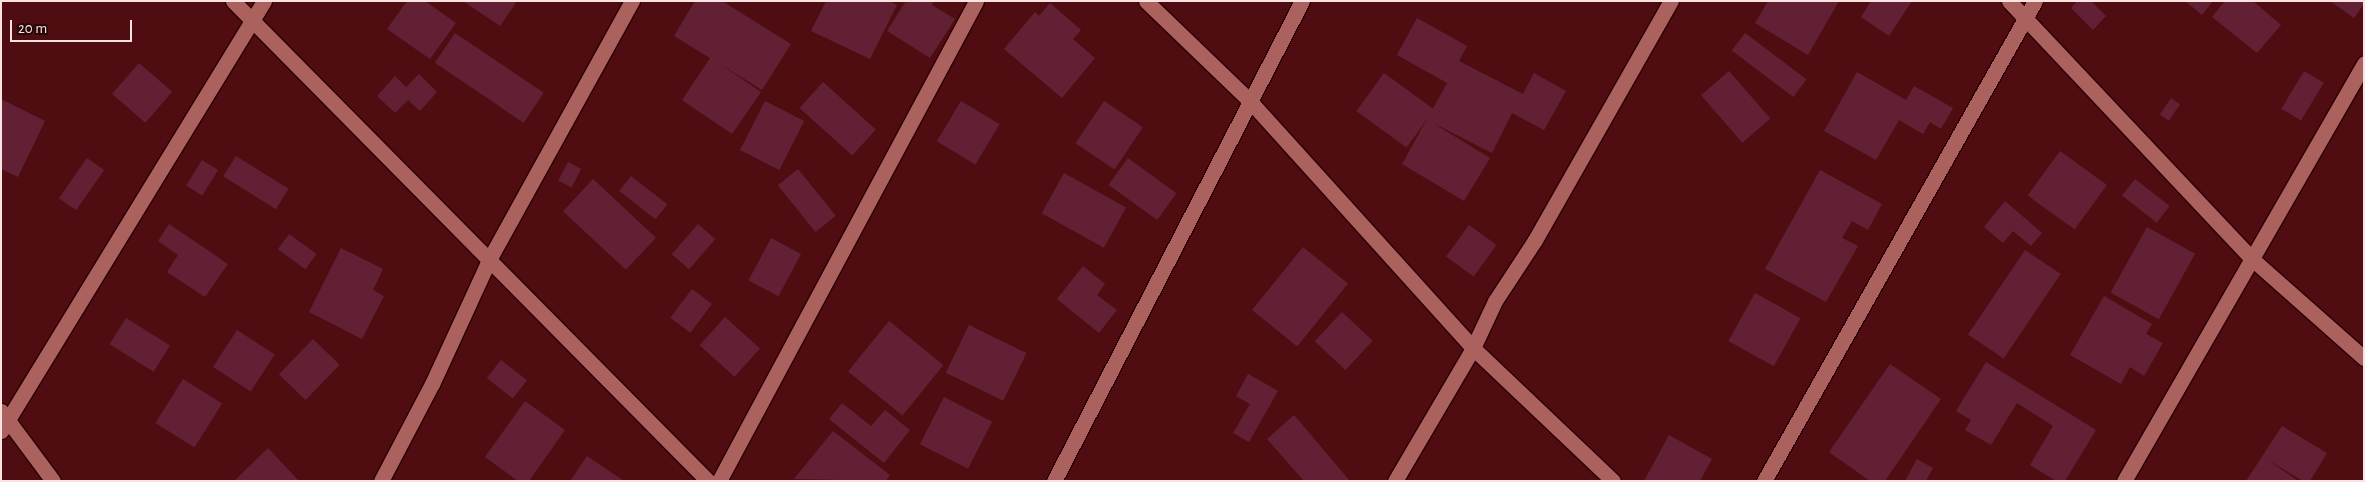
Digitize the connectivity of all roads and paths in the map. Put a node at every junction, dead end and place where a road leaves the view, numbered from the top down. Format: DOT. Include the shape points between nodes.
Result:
graph roads {
  1 [pos="233,1"];
  2 [pos="264,1"];
  3 [pos="632,1"];
  4 [pos="976,1"];
  5 [pos="1146,1"];
  6 [pos="1302,1"];
  7 [pos="1671,1"];
  8 [pos="2010,1"];
  9 [pos="2035,1"];
  10 [pos="2026,17"];
  11 [pos="252,23"];
  12 [pos="2364,63"];
  13 [pos="1249,100"];
  14 [pos="490,258"];
  15 [pos="2251,258"];
  16 [pos="1473,348"];
  17 [pos="2364,358"];
  18 [pos="4,422"];
  19 [pos="53,481"];
  20 [pos="381,481"];
  21 [pos="708,481"];
  22 [pos="720,481"];
  23 [pos="1054,481"];
  24 [pos="1395,481"];
  25 [pos="1613,481"];
  26 [pos="1764,481"];
  27 [pos="2124,481"];
  1 -- 11 [label="street"];
  2 -- 11 [label="street"];
  3 -- 14 [label="street"];
  4 -- 22 [label="street"];
  5 -- 13 [label="street"];
  6 -- 13 [label="street"];
  7 -- 16 [label="street" via="1535,240 1494,301"];
  8 -- 10 [label="street"];
  9 -- 10 [label="street"];
  10 -- 15 [label="street"];
  10 -- 26 [label="street"];
  11 -- 14 [label="street"];
  11 -- 18 [label="street"];
  12 -- 15 [label="street"];
  13 -- 16 [label="street"];
  13 -- 23 [label="street"];
  14 -- 20 [label="street" via="432,384"];
  14 -- 21 [label="street"];
  15 -- 17 [label="street"];
  15 -- 27 [label="street"];
  16 -- 24 [label="street"];
  16 -- 25 [label="street"];
  18 -- 19 [label="street"];
}
